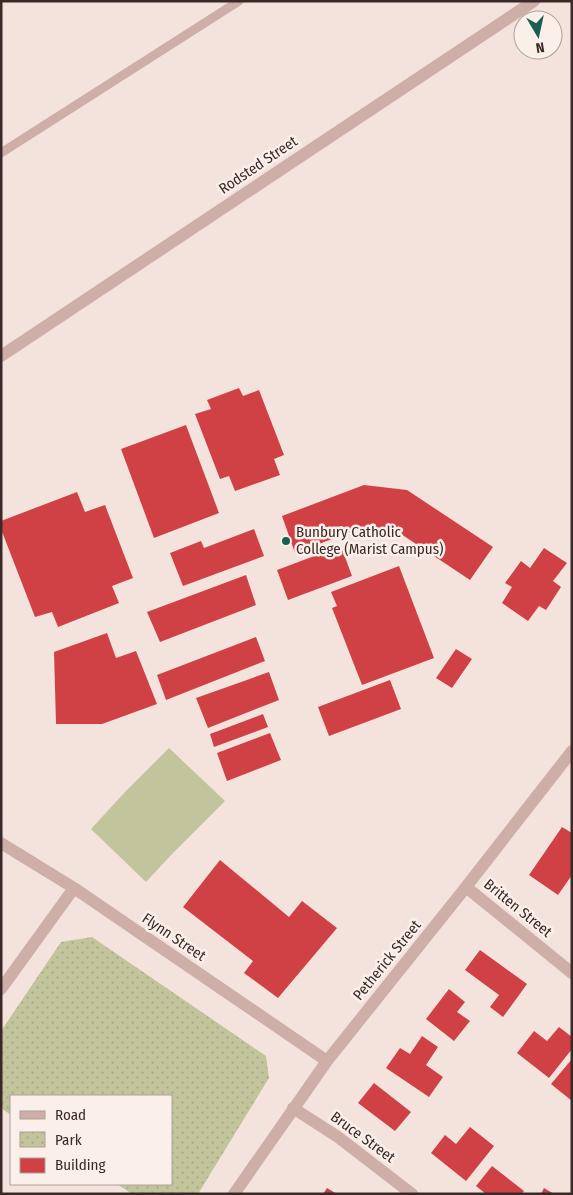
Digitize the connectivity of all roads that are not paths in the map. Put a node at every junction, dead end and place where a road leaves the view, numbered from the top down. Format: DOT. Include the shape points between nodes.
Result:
graph roads {
  1 [pos="239,1"];
  2 [pos="534,1"];
  3 [pos="1,152"];
  4 [pos="1,356"];
  5 [pos="572,751"];
  6 [pos="1,844"];
  7 [pos="466,887"];
  8 [pos="74,888"];
  9 [pos="572,973"];
  10 [pos="1,990"];
  11 [pos="327,1060"];
  12 [pos="293,1108"];
  13 [pos="234,1194"];
  14 [pos="412,1194"];
  1 -- 3 [label="lane"];
  2 -- 4 [label="street, Rodsted Street"];
  5 -- 7 [label="street, Petherick Street"];
  6 -- 8 [label="street, Flynn Street"];
  7 -- 9 [label="street, Britten Street"];
  7 -- 11 [label="street, Petherick Street"];
  8 -- 10 [label="street"];
  8 -- 11 [label="street, Flynn Street"];
  11 -- 12 [label="street, Petherick Street"];
  12 -- 13 [label="street, Petherick Street"];
  12 -- 14 [label="street, Bruce Street" via="338,1137"];
}
